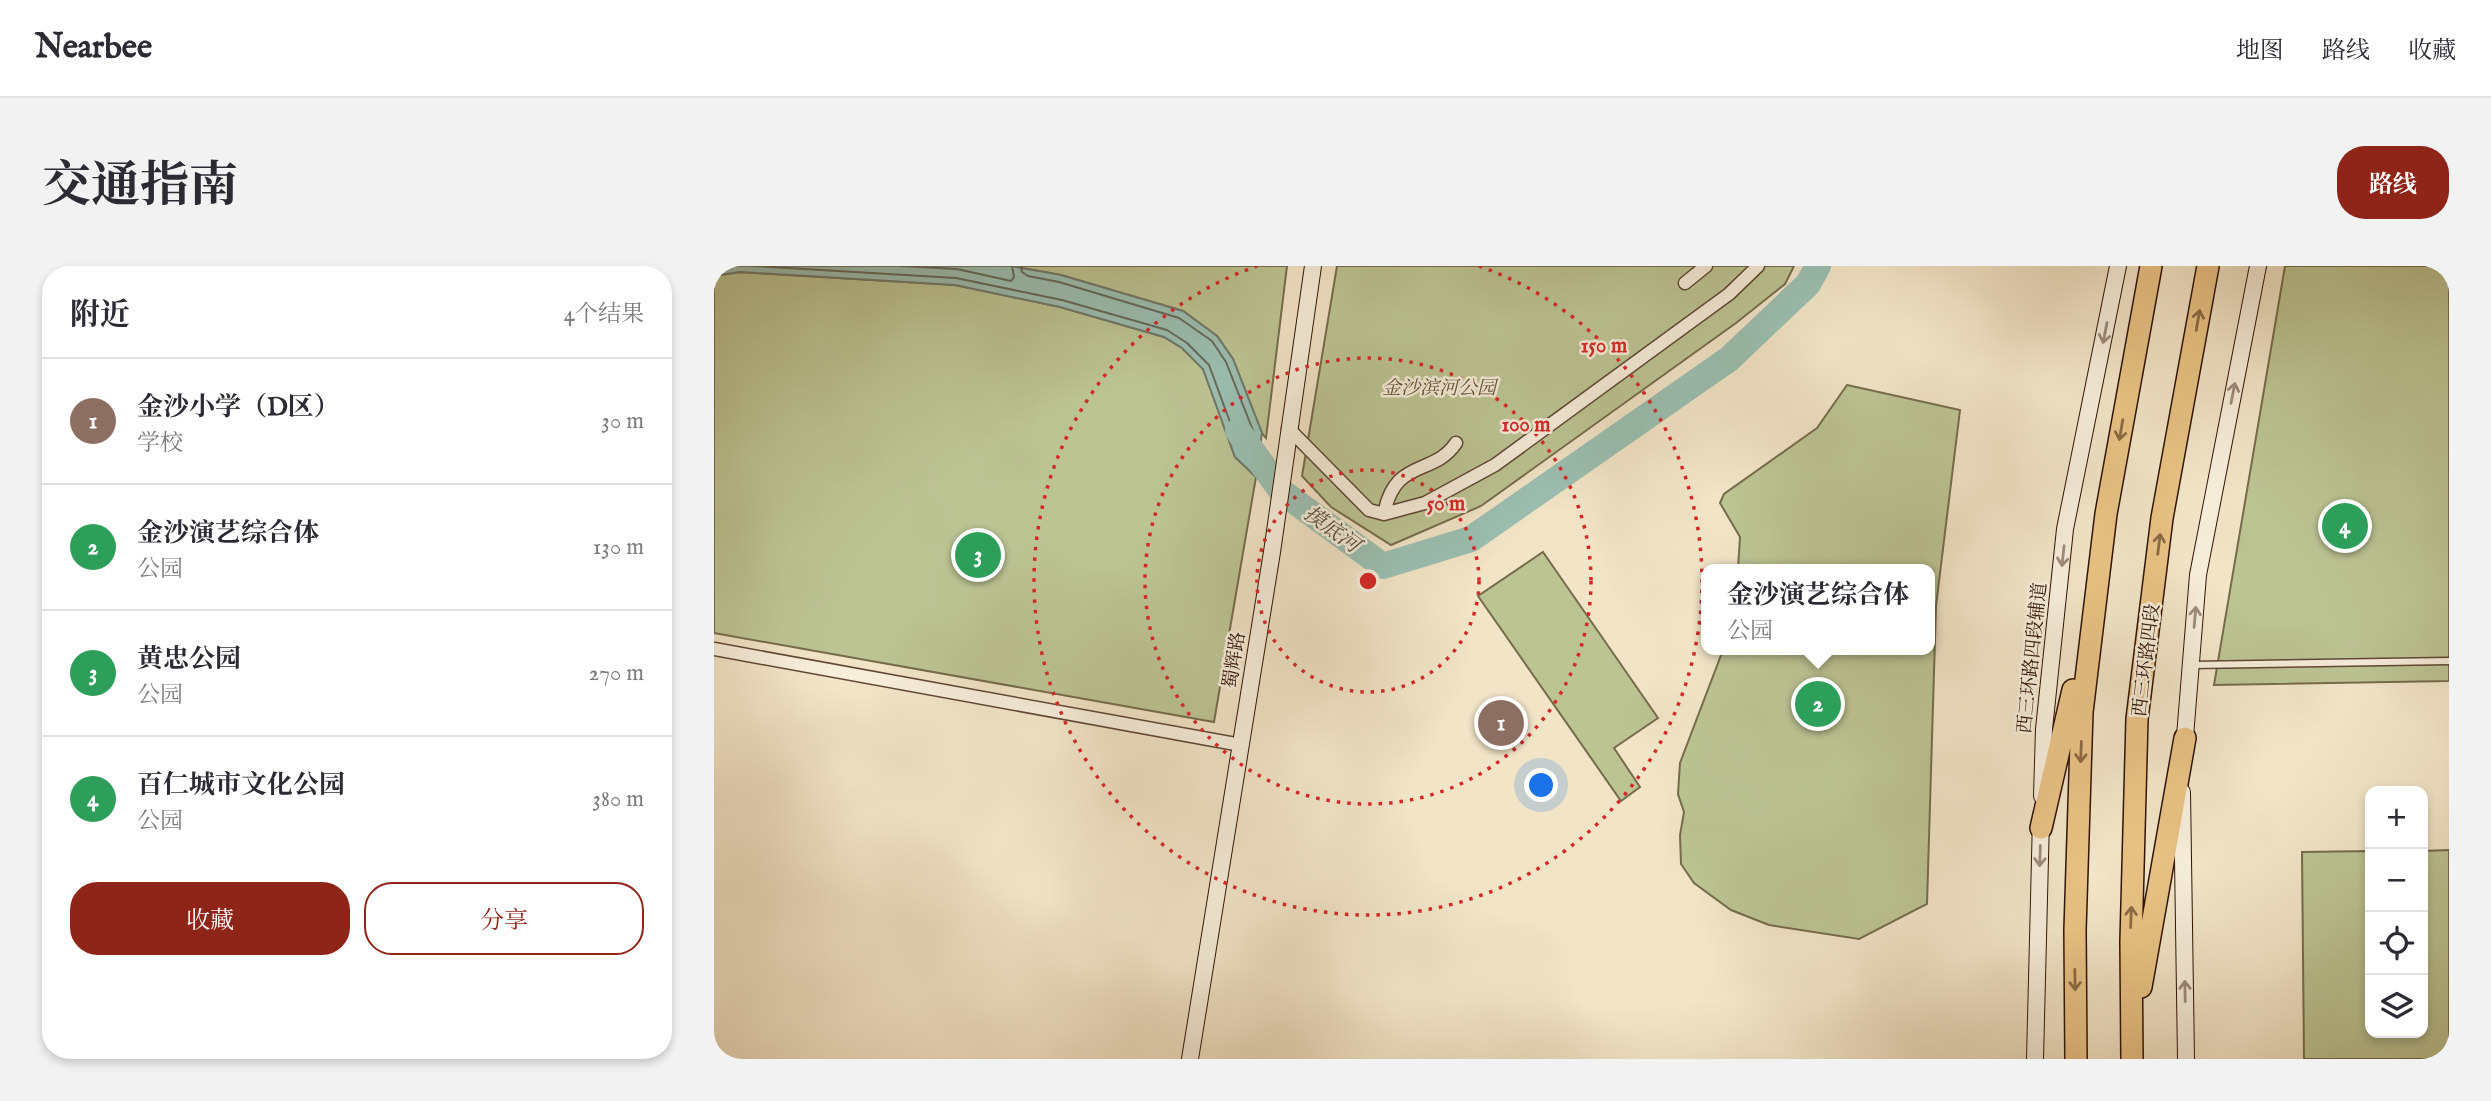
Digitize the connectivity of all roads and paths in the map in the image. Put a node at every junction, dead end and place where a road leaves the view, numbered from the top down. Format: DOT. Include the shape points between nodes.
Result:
graph roads {
  1 [pos="1313,266"];
  2 [pos="1706,266"];
  3 [pos="1758,266"];
  4 [pos="2118,266"];
  5 [pos="2151,266"];
  6 [pos="2208,266"];
  7 [pos="2258,266"];
  8 [pos="1685,283"];
  9 [pos="1288,428"];
  10 [pos="1456,443"];
  11 [pos="1384,514"];
  12 [pos="2097,589"];
  13 [pos="714,649"];
  14 [pos="2449,661"];
  15 [pos="2191,665"];
  16 [pos="2185,738"];
  17 [pos="1241,745"];
  18 [pos="2041,828"];
  19 [pos="2132,1050"];
  20 [pos="1191,1059"];
  21 [pos="2035,1059"];
  22 [pos="2076,1059"];
  23 [pos="2186,1059"];
  1 -- 9 [label="main road, 蜀辉路"];
  2 -- 8 [label="street"];
  3 -- 11 [label="street" via="1729,294 1495,464 1425,503"];
  4 -- 18 [label="main road, 西三环路四段辅道, one-way" via="2066,529 2044,729"];
  5 -- 12 [label="highway, one-way"];
  19 -- 6 [label="highway, 西三环路四段, one-way" via="2137,719 2162,518"];
  15 -- 7 [label="main road, one-way" via="2198,575"];
  9 -- 11 [label="street" via="1369,510"];
  9 -- 17 [label="main road, 蜀辉路"];
  10 -- 11 [label="street" via="1437,460 1405,474 1387,500"];
  12 -- 18 [label="highway"];
  12 -- 22 [label="highway, one-way" via="2082,712"];
  13 -- 17 [label="street"];
  14 -- 15 [label="lane"];
  15 -- 16 [label="main road"];
  16 -- 19 [label="highway"];
  23 -- 16 [label="main road, one-way"];
  17 -- 20 [label="main road, 蜀辉路"];
  18 -- 21 [label="main road, 西三环路四段辅道, one-way"];
}
